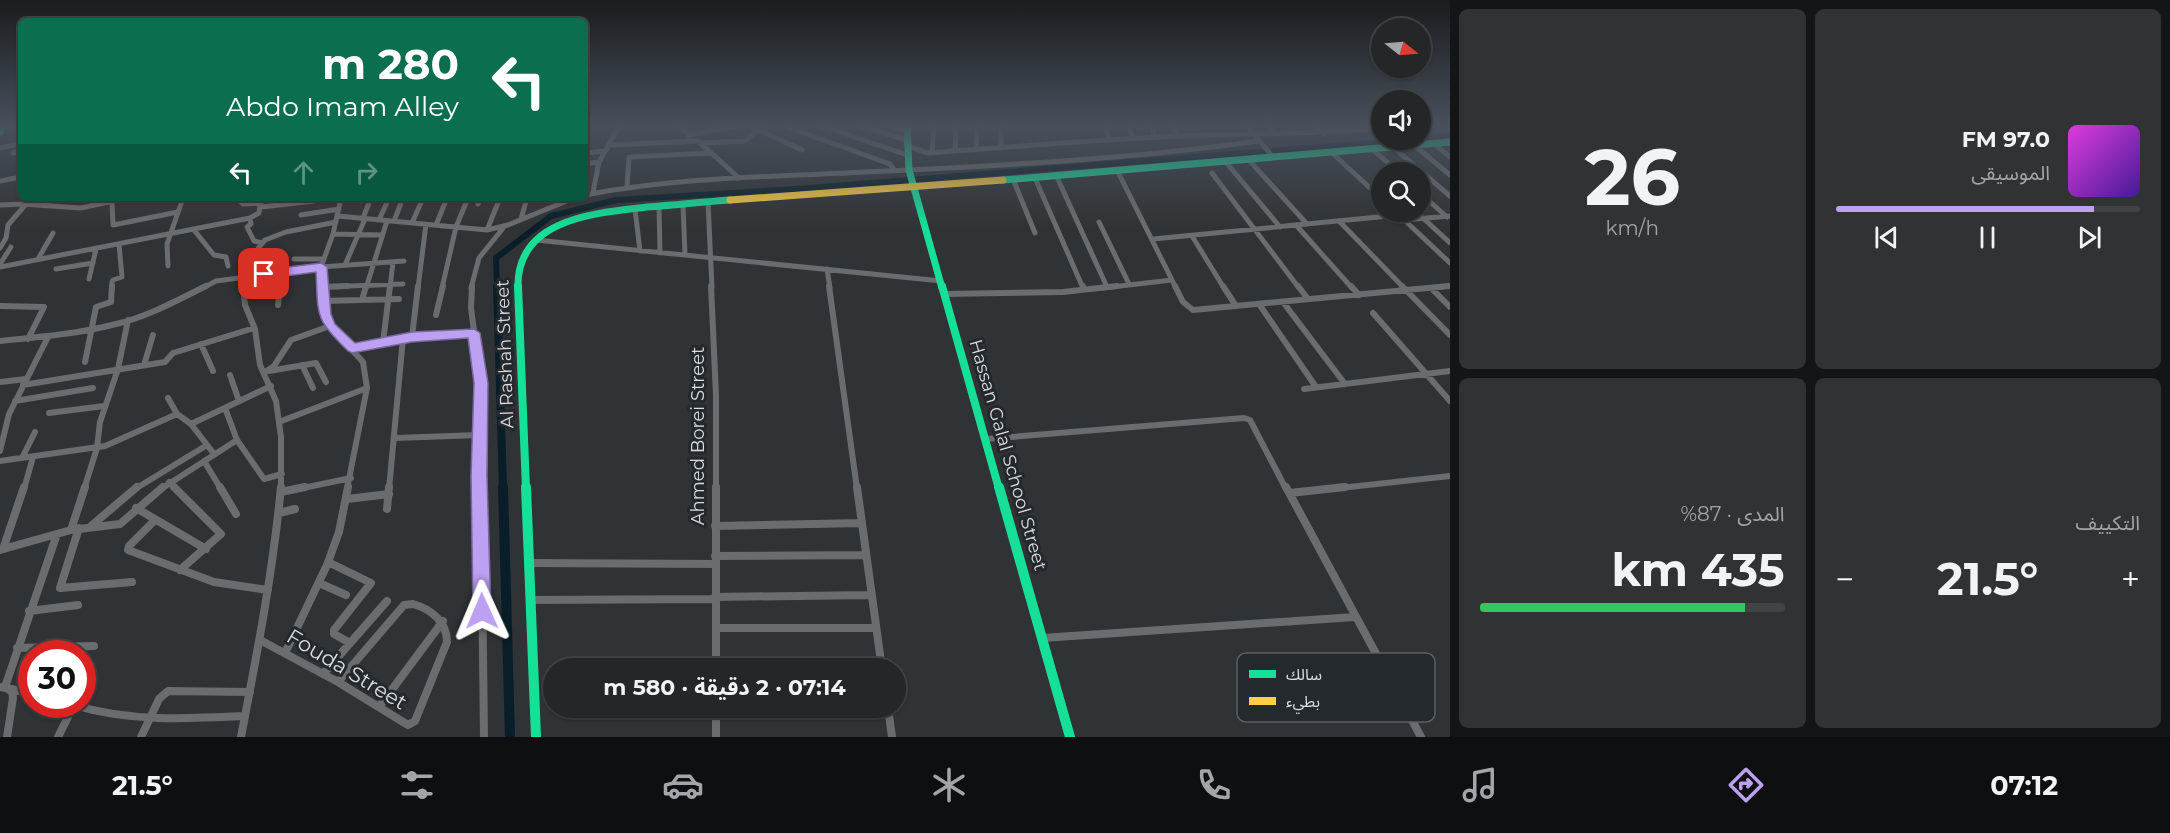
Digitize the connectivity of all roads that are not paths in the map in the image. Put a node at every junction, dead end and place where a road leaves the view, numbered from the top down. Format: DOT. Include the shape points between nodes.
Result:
graph roads {
  1 [pos="601,159"];
  2 [pos="629,159"];
  3 [pos="718,159"];
  4 [pos="878,159"];
  5 [pos="908,159"];
  6 [pos="1103,159"];
  7 [pos="1243,159"];
  8 [pos="1248,159"];
  9 [pos="1339,159"];
  10 [pos="1407,159"];
  11 [pos="1431,159"];
  12 [pos="1225,161"];
  13 [pos="599,162"];
  14 [pos="588,164"];
  15 [pos="894,170"];
  16 [pos="1117,170"];
  17 [pos="1212,173"];
  18 [pos="1450,175"];
  19 [pos="1056,176"];
  20 [pos="1035,177"];
  21 [pos="18,178"];
  22 [pos="739,178"];
  23 [pos="913,179"];
  24 [pos="1013,179"];
  25 [pos="0,182"];
  26 [pos="627,187"];
  27 [pos="1371,189"];
  28 [pos="593,192"];
  29 [pos="588,194"];
  30 [pos="1450,196"];
  31 [pos="50,201"];
  32 [pos="108,201"];
  33 [pos="112,201"];
  34 [pos="182,201"];
  35 [pos="240,201"];
  36 [pos="315,201"];
  37 [pos="340,201"];
  38 [pos="370,201"];
  39 [pos="387,201"];
  40 [pos="402,201"];
  41 [pos="422,201"];
  42 [pos="446,201"];
  43 [pos="467,201"];
  44 [pos="499,201"];
  45 [pos="526,201"];
  46 [pos="565,201"];
  47 [pos="24,202"];
  48 [pos="708,202"];
  49 [pos="1431,202"];
  50 [pos="261,203"];
  51 [pos="683,204"];
  52 [pos="0,205"];
  53 [pos="46,205"];
  54 [pos="659,206"];
  55 [pos="636,209"];
  56 [pos="178,212"];
  57 [pos="315,214"];
  58 [pos="301,215"];
  59 [pos="338,216"];
  60 [pos="1371,217"];
  61 [pos="250,218"];
  62 [pos="364,218"];
  63 [pos="1431,218"];
  64 [pos="1449,218"];
  65 [pos="521,219"];
  66 [pos="379,220"];
  67 [pos="387,221"];
  68 [pos="394,221"];
  69 [pos="1339,221"];
  70 [pos="1099,222"];
  71 [pos="1406,222"];
  72 [pos="1428,222"];
  73 [pos="412,223"];
  74 [pos="426,224"];
  75 [pos="1307,224"];
  76 [pos="436,225"];
  77 [pos="1296,225"];
  78 [pos="309,227"];
  79 [pos="456,227"];
  80 [pos="504,227"];
  81 [pos="1280,227"];
  82 [pos="194,230"];
  83 [pos="487,230"];
  84 [pos="1254,230"];
  85 [pos="53,233"];
  86 [pos="1035,233"];
  87 [pos="172,234"];
  88 [pos="333,234"];
  89 [pos="358,234"];
  90 [pos="382,235"];
  91 [pos="1192,236"];
  92 [pos="1153,239"];
  93 [pos="536,240"];
  94 [pos="262,243"];
  95 [pos="1450,243"];
  96 [pos="119,244"];
  97 [pos="11,247"];
  98 [pos="0,248"];
  99 [pos="96,249"];
  100 [pos="640,250"];
  101 [pos="660,252"];
  102 [pos="685,255"];
  103 [pos="294,258"];
  104 [pos="711,258"];
  105 [pos="38,259"];
  106 [pos="324,259"];
  107 [pos="404,261"];
  108 [pos="393,262"];
  109 [pos="93,263"];
  110 [pos="374,263"];
  111 [pos="1450,263"];
  112 [pos="345,265"];
  113 [pos="0,266"];
  114 [pos="168,266"];
  115 [pos="228,266"];
  116 [pos="321,267"];
  117 [pos="56,269"];
  118 [pos="827,269"];
  119 [pos="282,272"];
  120 [pos="246,277"];
  121 [pos="89,279"];
  122 [pos="1172,280"];
  123 [pos="941,281"];
  124 [pos="404,284"];
  125 [pos="1129,284"];
  126 [pos="367,285"];
  127 [pos="390,285"];
  128 [pos="1450,286"];
  129 [pos="322,287"];
  130 [pos="1107,287"];
  131 [pos="1431,288"];
  132 [pos="1084,289"];
  133 [pos="1407,290"];
  134 [pos="945,294"];
  135 [pos="1359,295"];
  136 [pos="399,299"];
  137 [pos="1308,299"];
  138 [pos="362,300"];
  139 [pos="388,300"];
  140 [pos="323,301"];
  141 [pos="1283,302"];
  142 [pos="1259,304"];
  143 [pos="278,305"];
  144 [pos="0,306"];
  145 [pos="1236,306"];
  146 [pos="1450,307"];
  147 [pos="1373,313"];
  148 [pos="436,315"];
  149 [pos="128,320"];
  150 [pos="330,326"];
  151 [pos="255,328"];
  152 [pos="92,329"];
  153 [pos="474,333"];
  154 [pos="153,334"];
  155 [pos="1450,335"];
  156 [pos="48,337"];
  157 [pos="412,337"];
  158 [pos="403,338"];
  159 [pos="28,339"];
  160 [pos="0,341"];
  161 [pos="382,342"];
  162 [pos="201,344"];
  163 [pos="352,348"];
  164 [pos="85,362"];
  165 [pos="144,365"];
  166 [pos="302,365"];
  167 [pos="118,369"];
  168 [pos="213,371"];
  169 [pos="1450,371"];
  170 [pos="265,372"];
  171 [pos="1426,374"];
  172 [pos="230,375"];
  173 [pos="0,382"];
  174 [pos="24,382"];
  175 [pos="326,382"];
  176 [pos="1345,384"];
  177 [pos="271,386"];
  178 [pos="1316,387"];
  179 [pos="93,388"];
  180 [pos="313,388"];
  181 [pos="367,388"];
  182 [pos="1304,388"];
  183 [pos="168,398"];
  184 [pos="15,401"];
  185 [pos="239,401"];
  186 [pos="1450,401"];
  187 [pos="104,406"];
  188 [pos="225,408"];
  189 [pos="50,413"];
  190 [pos="177,414"];
  191 [pos="279,422"];
  192 [pos="191,424"];
  193 [pos="35,432"];
  194 [pos="479,435"];
  195 [pos="394,438"];
  196 [pos="986,438"];
  197 [pos="237,440"];
  198 [pos="207,445"];
  199 [pos="97,448"];
  200 [pos="0,451"];
  201 [pos="214,454"];
  202 [pos="33,457"];
  203 [pos="22,458"];
  204 [pos="0,461"];
  205 [pos="204,461"];
  206 [pos="282,474"];
  207 [pos="1450,476"];
  208 [pos="351,478"];
  209 [pos="169,482"];
  210 [pos="281,492"];
  211 [pos="389,494"];
  212 [pos="1290,494"];
  213 [pos="347,499"];
  214 [pos="136,508"];
  215 [pos="295,509"];
  216 [pos="387,509"];
  217 [pos="279,513"];
  218 [pos="236,514"];
  219 [pos="155,520"];
  220 [pos="862,523"];
  221 [pos="91,526"];
  222 [pos="716,526"];
  223 [pos="75,529"];
  224 [pos="57,534"];
  225 [pos="2,549"];
  226 [pos="206,549"];
  227 [pos="866,555"];
  228 [pos="715,560"];
  229 [pos="328,562"];
  230 [pos="529,563"];
  231 [pos="180,570"];
  232 [pos="132,582"];
  233 [pos="319,583"];
  234 [pos="268,590"];
  235 [pos="871,595"];
  236 [pos="346,596"];
  237 [pos="715,598"];
  238 [pos="530,600"];
  239 [pos="387,601"];
  240 [pos="78,605"];
  241 [pos="29,611"];
  242 [pos="1355,617"];
  243 [pos="443,621"];
  244 [pos="716,628"];
  245 [pos="876,628"];
  246 [pos="1042,638"];
  247 [pos="260,640"];
  248 [pos="350,643"];
  249 [pos="17,648"];
  250 [pos="285,653"];
  251 [pos="1375,653"];
  252 [pos="716,658"];
  253 [pos="881,658"];
  254 [pos="323,674"];
  255 [pos="338,682"];
  256 [pos="2,687"];
  257 [pos="18,690"];
  258 [pos="250,692"];
  259 [pos="380,707"];
  260 [pos="96,713"];
  261 [pos="245,716"];
  262 [pos="68,718"];
  263 [pos="716,718"];
  264 [pos="889,718"];
  265 [pos="150,721"];
  266 [pos="1413,722"];
  267 [pos="7,737"];
  268 [pos="58,737"];
  269 [pos="141,737"];
  270 [pos="241,737"];
  271 [pos="484,737"];
  272 [pos="536,737"];
  273 [pos="716,737"];
  274 [pos="892,737"];
  275 [pos="1070,737"];
  276 [pos="1421,737"];
  1 -- 13 [label="street"];
  2 -- 26 [label="street"];
  3 -- 22 [label="street"];
  4 -- 15 [label="street"];
  5 -- 23 [label="street, Hassan Galal School Street"];
  6 -- 23 [label="street"];
  7 -- 12 [label="street, Al Rashah Street"];
  8 -- 75 [label="street"];
  9 -- 27 [label="street"];
  10 -- 30 [label="street"];
  11 -- 18 [label="street"];
  12 -- 16 [label="street, Al Rashah Street"];
  12 -- 81 [label="street"];
  13 -- 14 [label="street"];
  13 -- 28 [label="street"];
  15 -- 22 [label="street"];
  15 -- 23 [label="street"];
  16 -- 19 [label="street, Al Rashah Street"];
  16 -- 92 [label="street"];
  17 -- 84 [label="street"];
  19 -- 20 [label="street, Al Rashah Street"];
  19 -- 130 [label="street"];
  20 -- 24 [label="street, Al Rashah Street"];
  20 -- 132 [label="street"];
  21 -- 25 [label="street"];
  22 -- 26 [label="street"];
  23 -- 24 [label="street, Al Rashah Street"];
  23 -- 48 [label="street, Al Rashah Street"];
  23 -- 123 [label="street, Hassan Galal School Street"];
  24 -- 86 [label="street"];
  26 -- 28 [label="street"];
  28 -- 29 [label="street"];
  31 -- 53 [label="street"];
  32 -- 53 [label="street" via="81,208"];
  33 -- 56 [label="street" via="113,225"];
  34 -- 56 [label="street"];
  35 -- 50 [label="street"];
  36 -- 50 [label="street"];
  37 -- 59 [label="street"];
  38 -- 62 [label="street"];
  39 -- 66 [label="street"];
  40 -- 68 [label="street"];
  41 -- 73 [label="street"];
  42 -- 76 [label="street"];
  43 -- 79 [label="street"];
  44 -- 83 [label="street"];
  45 -- 65 [label="street"];
  46 -- 65 [label="street"];
  47 -- 52 [label="street"];
  47 -- 53 [label="street"];
  47 -- 98 [label="street" via="8,225"];
  48 -- 51 [label="street, Al Rashah Street"];
  48 -- 104 [label="street, Ahmed Borei Street"];
  49 -- 64 [label="street"];
  50 -- 61 [label="street" via="260,213"];
  51 -- 54 [label="street, Al Rashah Street"];
  51 -- 102 [label="street"];
  54 -- 55 [label="street, Al Rashah Street"];
  54 -- 101 [label="street"];
  55 -- 93 [label="street, Al Rashah Street" via="571,218"];
  55 -- 100 [label="street"];
  56 -- 87 [label="street"];
  57 -- 58 [label="street"];
  57 -- 59 [label="street" via="316,211"];
  57 -- 78 [label="street"];
  59 -- 62 [label="street"];
  59 -- 78 [label="street"];
  59 -- 88 [label="street"];
  60 -- 69 [label="street"];
  61 -- 82 [label="street"];
  61 -- 94 [label="street" via="247,227 254,241"];
  62 -- 66 [label="street"];
  62 -- 89 [label="street"];
  63 -- 64 [label="street"];
  65 -- 80 [label="street"];
  66 -- 67 [label="street"];
  67 -- 68 [label="street"];
  67 -- 90 [label="street"];
  68 -- 73 [label="street"];
  69 -- 75 [label="street"];
  69 -- 133 [label="street"];
  70 -- 125 [label="street"];
  71 -- 111 [label="street"];
  72 -- 95 [label="street"];
  73 -- 74 [label="street"];
  74 -- 76 [label="street"];
  74 -- 157 [label="street"];
  75 -- 77 [label="street"];
  76 -- 79 [label="street"];
  77 -- 81 [label="street"];
  77 -- 135 [label="street"];
  78 -- 94 [label="street" via="276,234"];
  79 -- 83 [label="street"];
  79 -- 148 [label="street"];
  80 -- 83 [label="street"];
  80 -- 153 [label="street, Al Rashah Street" via="486,247 474,270"];
  81 -- 84 [label="street"];
  82 -- 87 [label="street"];
  82 -- 115 [label="street" via="214,255 226,257"];
  84 -- 91 [label="street"];
  84 -- 137 [label="street"];
  85 -- 105 [label="street"];
  87 -- 96 [label="street"];
  87 -- 114 [label="street" via="167,246"];
  88 -- 89 [label="street"];
  88 -- 106 [label="street"];
  89 -- 90 [label="street"];
  89 -- 112 [label="street"];
  90 -- 110 [label="street"];
  91 -- 92 [label="street"];
  91 -- 145 [label="street"];
  92 -- 122 [label="street"];
  93 -- 100 [label="street"];
  93 -- 230 [label="street, Al Rashah Street" via="520,262 518,280"];
  94 -- 120 [label="street"];
  96 -- 99 [label="street"];
  96 -- 152 [label="street" via="122,277 113,281 111,302 96,306"];
  97 -- 113 [label="street"];
  99 -- 105 [label="street"];
  99 -- 109 [label="street"];
  100 -- 101 [label="street"];
  101 -- 102 [label="street"];
  102 -- 104 [label="street"];
  103 -- 106 [label="street"];
  104 -- 118 [label="street"];
  104 -- 222 [label="street, Ahmed Borei Street"];
  105 -- 113 [label="street"];
  106 -- 116 [label="street"];
  107 -- 108 [label="street"];
  108 -- 110 [label="street"];
  108 -- 127 [label="street"];
  109 -- 117 [label="street"];
  109 -- 121 [label="street"];
  110 -- 112 [label="street"];
  110 -- 126 [label="street"];
  112 -- 116 [label="street"];
  116 -- 119 [label="street"];
  116 -- 129 [label="street"];
  118 -- 123 [label="street"];
  118 -- 220 [label="street"];
  119 -- 120 [label="street"];
  119 -- 143 [label="street"];
  120 -- 149 [label="street" via="212,282"];
  120 -- 151 [label="street" via="243,294"];
  122 -- 125 [label="street"];
  122 -- 145 [label="street" via="1188,308"];
  123 -- 134 [label="street, Hassan Galal School Street"];
  124 -- 127 [label="street"];
  125 -- 130 [label="street"];
  126 -- 127 [label="street"];
  126 -- 129 [label="street"];
  126 -- 138 [label="street"];
  127 -- 139 [label="street"];
  128 -- 131 [label="street"];
  129 -- 140 [label="street"];
  130 -- 132 [label="street"];
  131 -- 133 [label="street"];
  131 -- 146 [label="street"];
  132 -- 134 [label="street"];
  133 -- 135 [label="street"];
  133 -- 155 [label="street"];
  134 -- 196 [label="street, Hassan Galal School Street"];
  135 -- 137 [label="street"];
  136 -- 139 [label="street"];
  137 -- 141 [label="street"];
  138 -- 139 [label="street"];
  138 -- 140 [label="street"];
  139 -- 161 [label="street"];
  140 -- 150 [label="street"];
  141 -- 142 [label="street"];
  141 -- 176 [label="street"];
  142 -- 145 [label="street"];
  142 -- 178 [label="street"];
  144 -- 159 [label="street" via="44,307"];
  147 -- 171 [label="street"];
  149 -- 152 [label="street"];
  149 -- 167 [label="street"];
  150 -- 163 [label="street"];
  150 -- 170 [label="street" via="291,340 274,366"];
  151 -- 162 [label="street"];
  151 -- 170 [label="street" via="260,365"];
  152 -- 156 [label="street"];
  152 -- 164 [label="street"];
  153 -- 157 [label="street"];
  153 -- 194 [label="street, Al Rashah Street" via="480,368"];
  154 -- 165 [label="street"];
  156 -- 159 [label="street"];
  156 -- 174 [label="street"];
  157 -- 158 [label="street"];
  158 -- 161 [label="street"];
  158 -- 195 [label="street"];
  159 -- 160 [label="street"];
  161 -- 163 [label="street"];
  162 -- 165 [label="street" via="171,353 166,361"];
  162 -- 168 [label="street"];
  163 -- 181 [label="street" via="366,370"];
  165 -- 167 [label="street"];
  166 -- 170 [label="street"];
  166 -- 175 [label="street" via="317,364"];
  166 -- 180 [label="street"];
  167 -- 174 [label="street"];
  167 -- 187 [label="street"];
  169 -- 171 [label="street"];
  170 -- 177 [label="street"];
  171 -- 176 [label="street"];
  171 -- 186 [label="street"];
  172 -- 185 [label="street"];
  173 -- 174 [label="street"];
  174 -- 184 [label="street"];
  176 -- 178 [label="street"];
  177 -- 185 [label="street"];
  177 -- 191 [label="street"];
  178 -- 182 [label="street"];
  179 -- 184 [label="street"];
  181 -- 191 [label="street"];
  181 -- 208 [label="street"];
  183 -- 190 [label="street"];
  184 -- 200 [label="street"];
  185 -- 188 [label="street"];
  187 -- 189 [label="street"];
  187 -- 199 [label="street"];
  188 -- 192 [label="street"];
  188 -- 197 [label="street"];
  190 -- 192 [label="street"];
  190 -- 199 [label="street"];
  191 -- 206 [label="street"];
  192 -- 198 [label="street"];
  193 -- 203 [label="street"];
  194 -- 195 [label="street"];
  194 -- 271 [label="street, Al Rashah Street"];
  195 -- 211 [label="street"];
  196 -- 212 [label="street" via="1244,418 1253,423"];
  196 -- 246 [label="street, Hassan Galal School Street"];
  197 -- 201 [label="street"];
  197 -- 206 [label="street" via="264,479"];
  198 -- 201 [label="street"];
  198 -- 221 [label="street" via="137,487"];
  199 -- 202 [label="street"];
  199 -- 223 [label="street"];
  201 -- 205 [label="street"];
  202 -- 203 [label="street"];
  202 -- 225 [label="street"];
  203 -- 204 [label="street"];
  205 -- 209 [label="street"];
  205 -- 218 [label="street"];
  206 -- 210 [label="street"];
  207 -- 212 [label="street"];
  208 -- 210 [label="street"];
  208 -- 213 [label="street"];
  209 -- 214 [label="street"];
  209 -- 226 [label="street" via="221,532 219,539"];
  210 -- 217 [label="street"];
  211 -- 213 [label="street"];
  211 -- 216 [label="street"];
  212 -- 242 [label="street"];
  213 -- 229 [label="street"];
  214 -- 219 [label="street"];
  214 -- 221 [label="street" via="114,526"];
  215 -- 217 [label="street"];
  217 -- 234 [label="street"];
  219 -- 226 [label="street"];
  219 -- 231 [label="street" via="128,550"];
  220 -- 222 [label="street"];
  220 -- 227 [label="street"];
  221 -- 223 [label="street"];
  222 -- 228 [label="street, Ahmed Borei Street"];
  223 -- 224 [label="street"];
  223 -- 232 [label="street" via="60,588"];
  224 -- 225 [label="street"];
  224 -- 241 [label="street"];
  226 -- 231 [label="street"];
  227 -- 228 [label="street"];
  227 -- 235 [label="street"];
  228 -- 230 [label="street"];
  228 -- 237 [label="street, Ahmed Borei Street"];
  229 -- 233 [label="street"];
  229 -- 248 [label="street" via="371,582 334,630 334,634"];
  230 -- 238 [label="street, Al Rashah Street"];
  231 -- 234 [label="street" via="235,587"];
  233 -- 236 [label="street"];
  233 -- 250 [label="street"];
  234 -- 247 [label="street"];
  235 -- 237 [label="street"];
  235 -- 245 [label="street"];
  237 -- 238 [label="street"];
  237 -- 244 [label="street, Ahmed Borei Street"];
  238 -- 272 [label="street, Al Rashah Street"];
  239 -- 248 [label="street"];
  240 -- 241 [label="street"];
  241 -- 249 [label="street"];
  242 -- 246 [label="street"];
  242 -- 251 [label="street"];
  243 -- 255 [label="street" via="416,604 404,605"];
  243 -- 259 [label="street"];
  243 -- 259 [label="street, Fouda Street" via="448,637 446,650 415,721 405,725"];
  244 -- 245 [label="street"];
  244 -- 252 [label="street, Ahmed Borei Street"];
  245 -- 253 [label="street"];
  246 -- 275 [label="street, Hassan Galal School Street"];
  247 -- 250 [label="street, Fouda Street"];
  247 -- 258 [label="street"];
  248 -- 254 [label="street"];
  249 -- 256 [label="street"];
  250 -- 254 [label="street, Fouda Street"];
  254 -- 255 [label="street, Fouda Street"];
  255 -- 259 [label="street, Fouda Street"];
  256 -- 257 [label="street"];
  256 -- 267 [label="street" via="12,692 13,698"];
  258 -- 261 [label="street"];
  258 -- 265 [label="street" via="174,689 159,699"];
  260 -- 265 [label="street"];
  261 -- 265 [label="street"];
  261 -- 270 [label="street"];
  262 -- 268 [label="street"];
  263 -- 273 [label="street"];
  264 -- 274 [label="street"];
  265 -- 269 [label="street"];
  266 -- 276 [label="street"];
}
